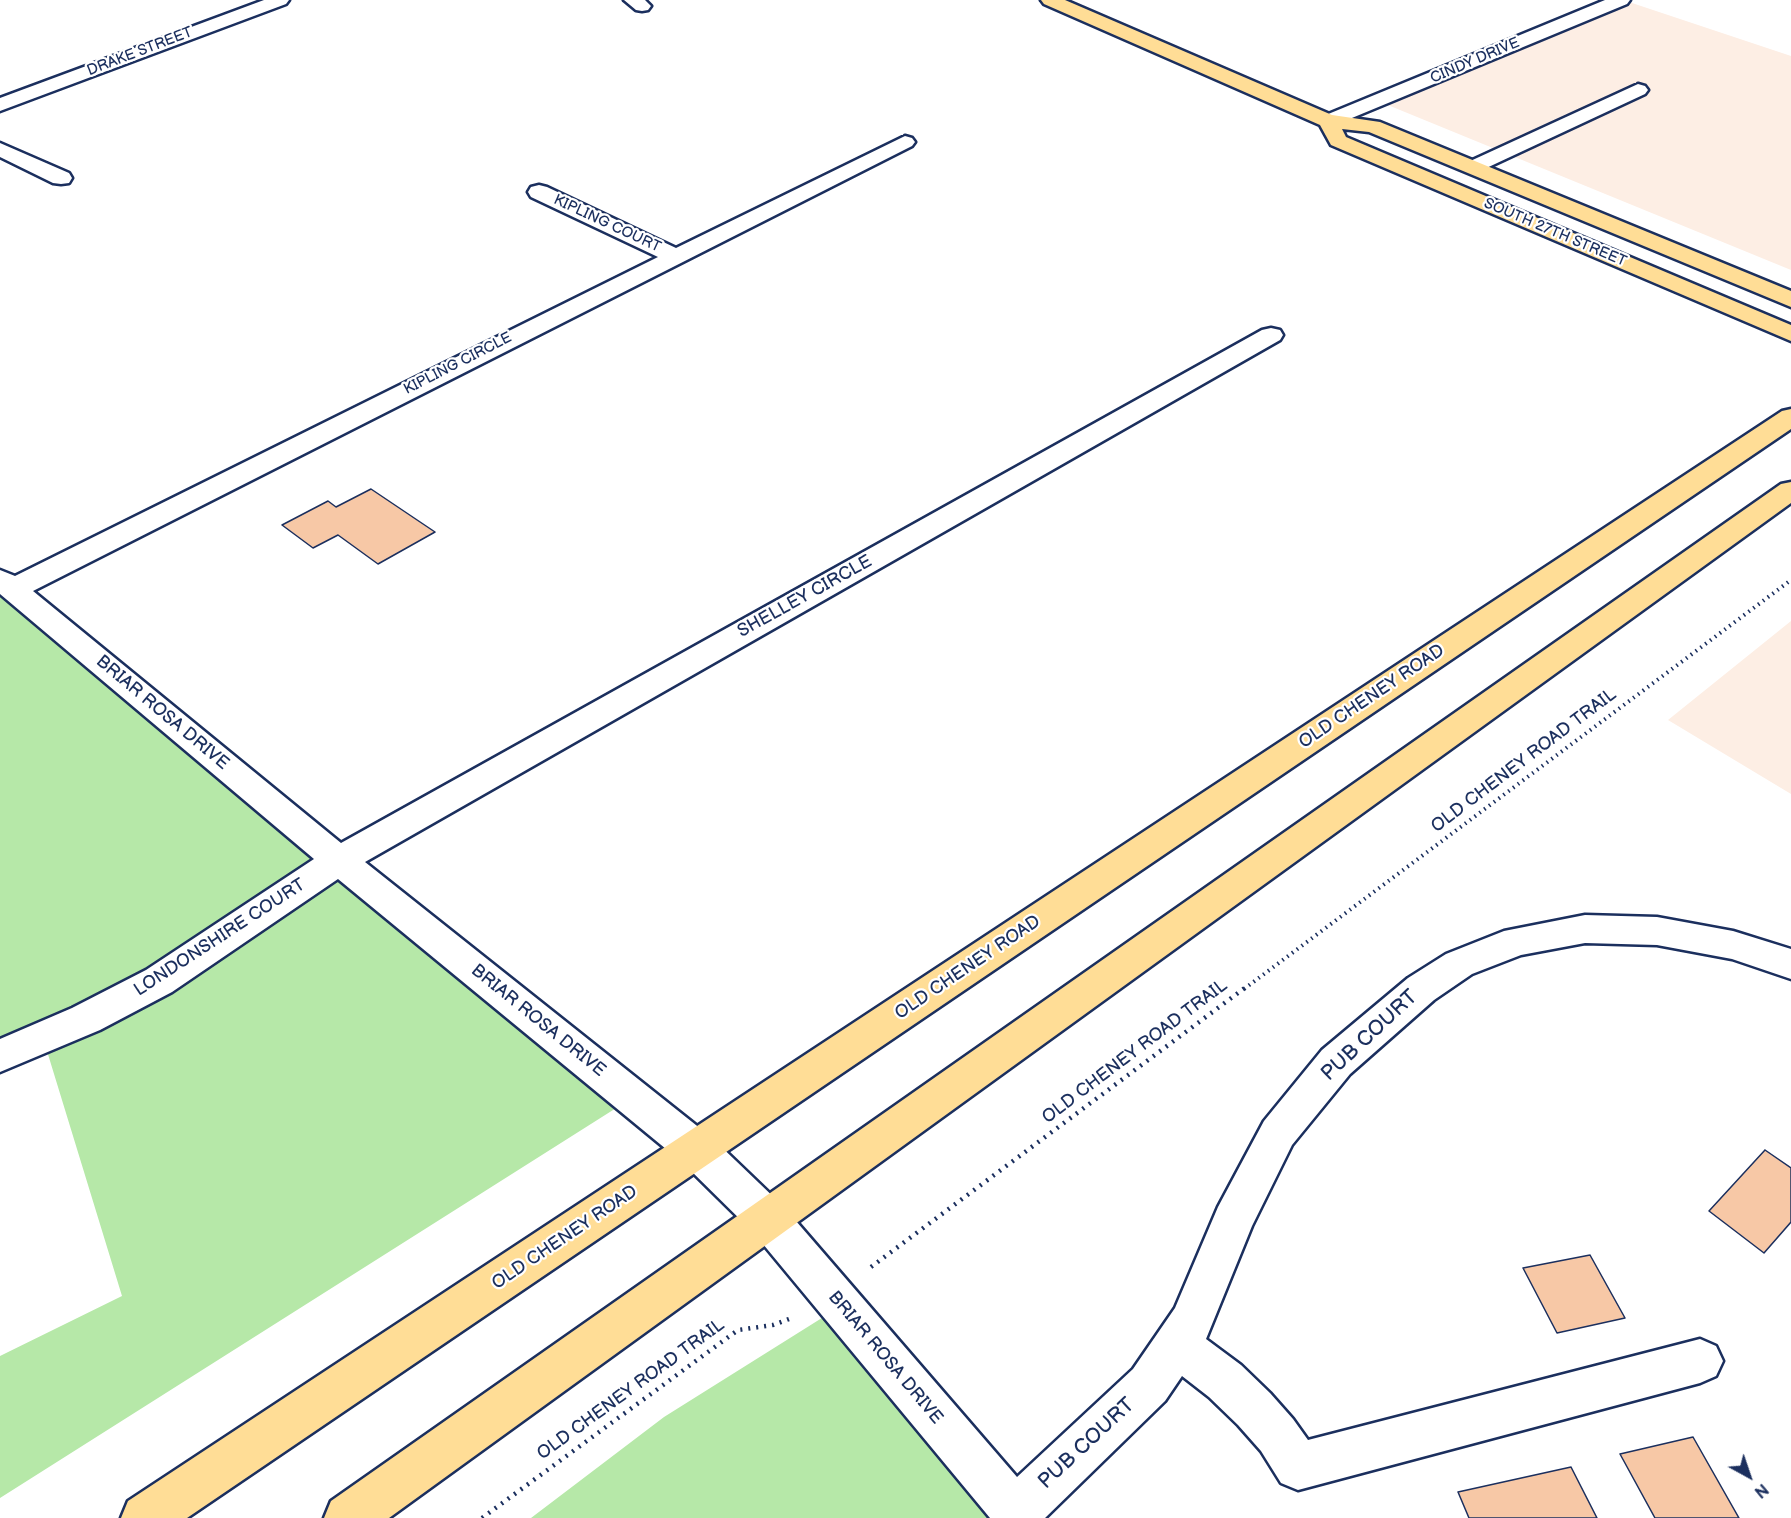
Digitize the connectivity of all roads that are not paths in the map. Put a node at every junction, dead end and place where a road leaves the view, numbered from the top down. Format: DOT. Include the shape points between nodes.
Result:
graph roads {
  1 [pos="280,0"];
  2 [pos="1050,0"];
  3 [pos="1621,0"];
  4 [pos="1638,90"];
  5 [pos="0,105"];
  6 [pos="1328,122"];
  7 [pos="905,142"];
  8 [pos="0,149"];
  9 [pos="1473,167"];
  10 [pos="61,178"];
  11 [pos="539,192"];
  12 [pos="675,256"];
  13 [pos="1791,300"];
  14 [pos="1791,334"];
  15 [pos="1271,335"];
  16 [pos="1791,417"];
  17 [pos="1791,490"];
  18 [pos="7,584"];
  19 [pos="339,860"];
  20 [pos="1791,964"];
  21 [pos="0,1056"];
  22 [pos="697,1150"];
  23 [pos="768,1219"];
  24 [pos="1177,1344"];
  25 [pos="1700,1361"];
  26 [pos="1018,1514"];
  27 [pos="145,1518"];
  28 [pos="348,1518"];
  1 -- 5 [label="street, DRAKE STREET"];
  2 -- 6 [label="main road, SOUTH 27TH STREET"];
  3 -- 6 [label="street, CINDY DRIVE"];
  4 -- 9 [label="street"];
  6 -- 9 [label="main road, SOUTH 27TH STREET" via="1373,126"];
  6 -- 14 [label="main road, SOUTH 27TH STREET" via="1338,141"];
  7 -- 12 [label="street, KIPLING CIRCLE"];
  8 -- 10 [label="street"];
  9 -- 13 [label="main road, SOUTH 27TH STREET"];
  11 -- 12 [label="street, KIPLING COURT"];
  12 -- 18 [label="street, KIPLING CIRCLE"];
  15 -- 19 [label="street, SHELLEY CIRCLE"];
  16 -- 22 [label="main road, OLD CHENEY ROAD"];
  17 -- 23 [label="main road"];
  18 -- 19 [label="street, BRIAR ROSA DRIVE"];
  19 -- 21 [label="street, LONDONSHIRE COURT" via="159,981 86,1019"];
  19 -- 22 [label="street, BRIAR ROSA DRIVE"];
  20 -- 24 [label="street, PUB COURT" via="1733,945 1657,931 1585,929 1517,940 1459,964 1421,989 1336,1062 1278,1134 1233,1220 1192,1322"];
  22 -- 23 [label="street, BRIAR ROSA DRIVE"];
  22 -- 27 [label="main road, OLD CHENEY ROAD"];
  23 -- 26 [label="street, BRIAR ROSA DRIVE"];
  23 -- 28 [label="main road"];
  24 -- 25 [label="street" via="1254,1409 1299,1466"];
  24 -- 26 [label="street, PUB COURT" via="1149,1385"];
}
